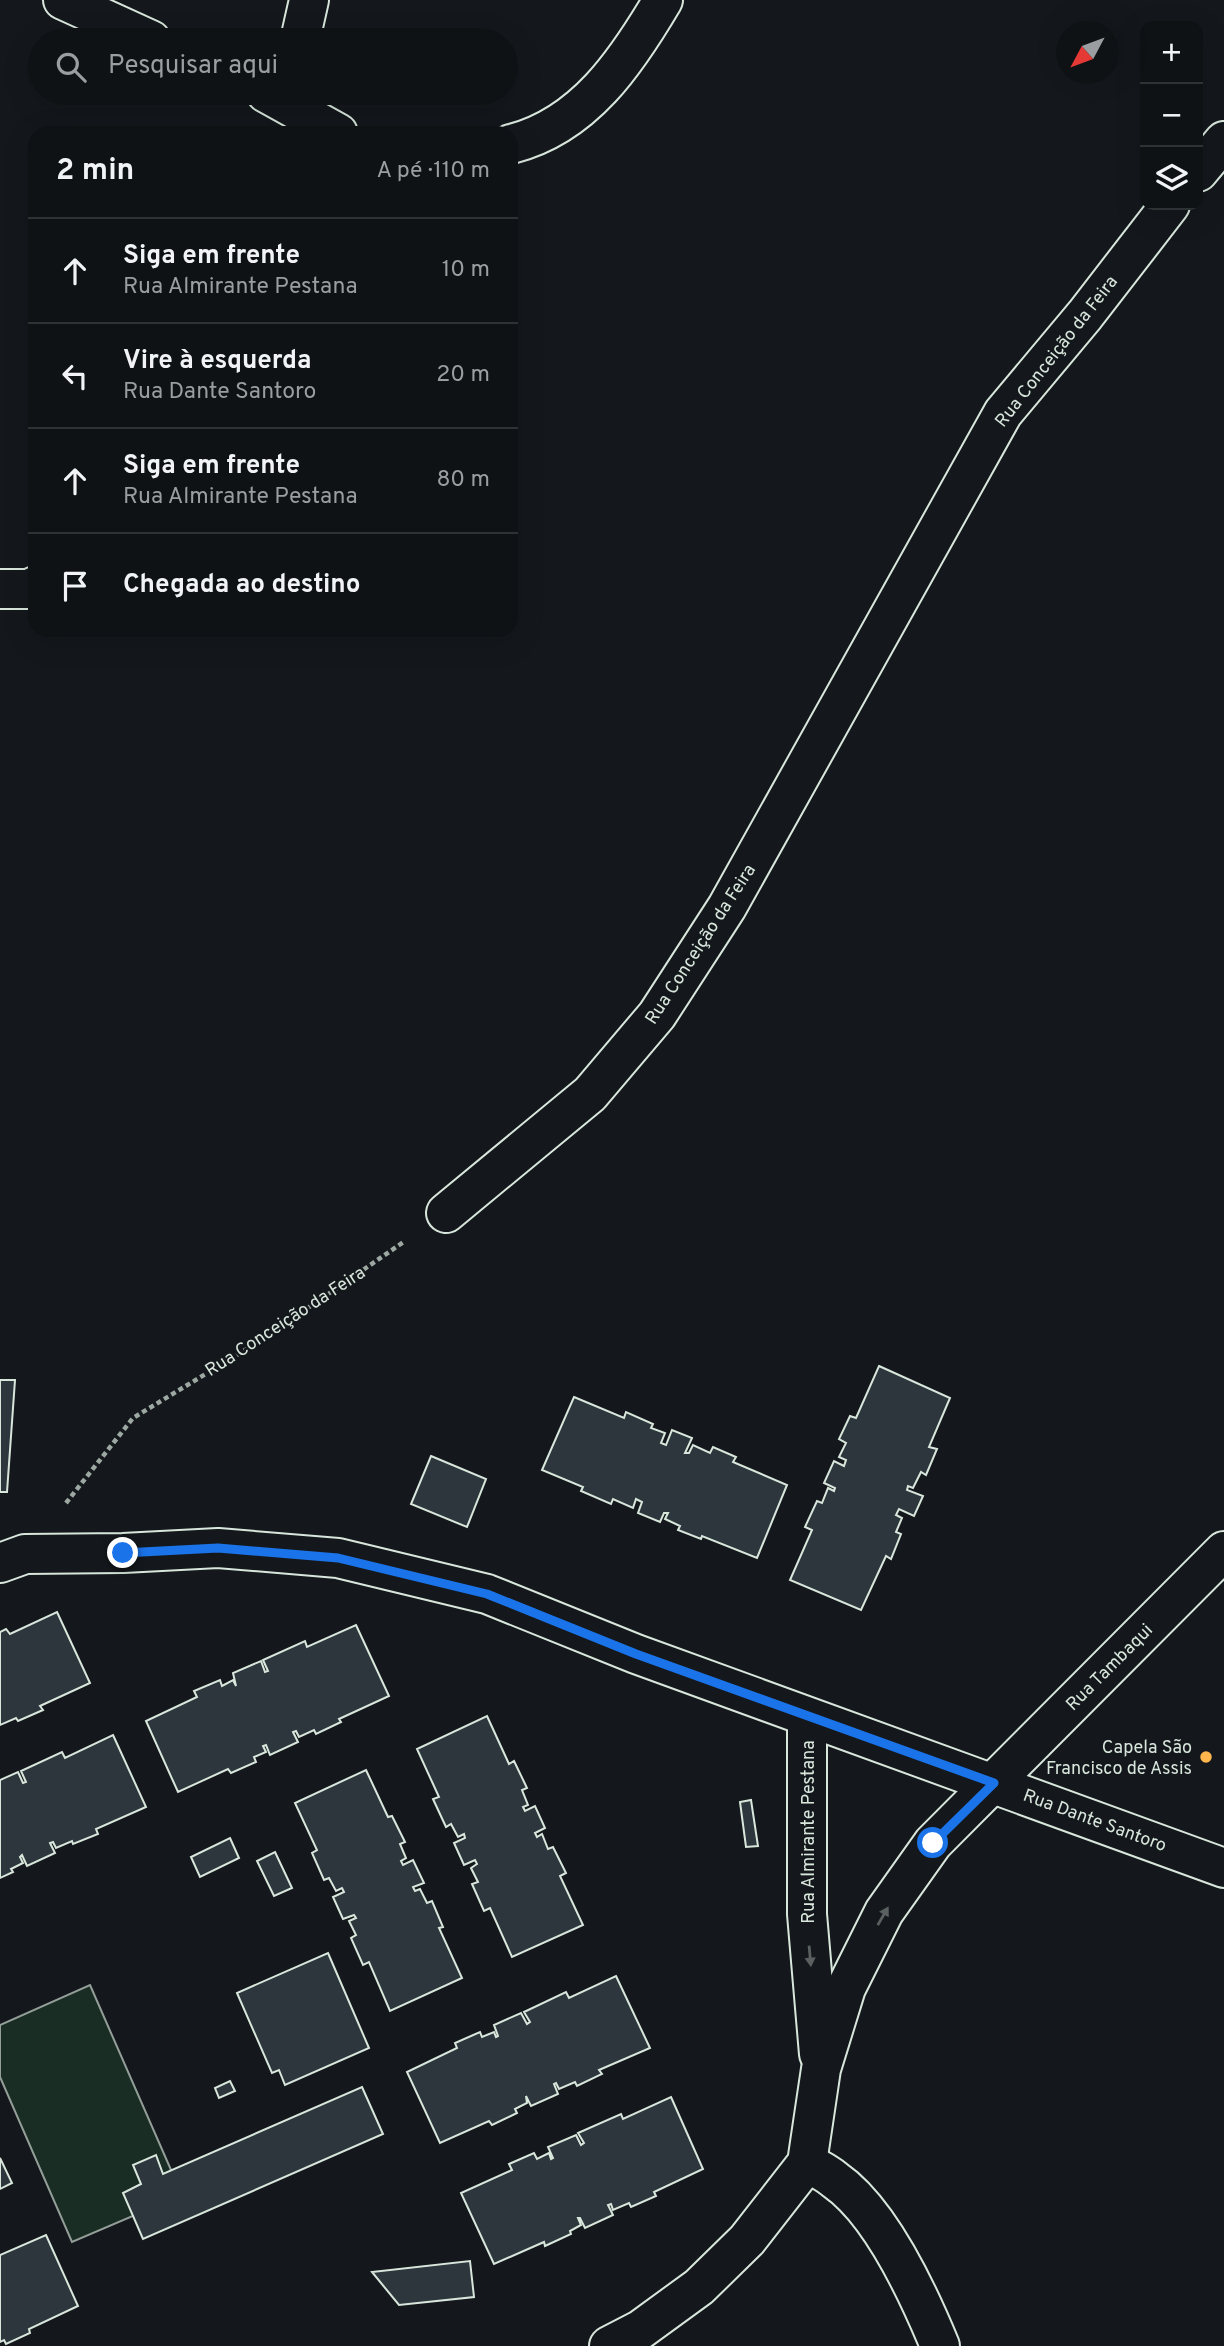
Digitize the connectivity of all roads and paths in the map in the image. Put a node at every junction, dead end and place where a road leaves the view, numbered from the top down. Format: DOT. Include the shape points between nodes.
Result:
graph roads {
  1 [pos="63,0"];
  2 [pos="309,0"];
  3 [pos="663,0"];
  4 [pos="125,28"];
  5 [pos="303,28"];
  6 [pos="278,105"];
  7 [pos="323,126"];
  8 [pos="518,141"];
  9 [pos="1224,141"];
  10 [pos="1203,166"];
  11 [pos="1166,210"];
  12 [pos="0,589"];
  13 [pos="28,589"];
  14 [pos="446,1213"];
  15 [pos="1224,1551"];
  16 [pos="13,1558"];
  17 [pos="807,1717"];
  18 [pos="994,1783"];
  19 [pos="1224,1867"];
  20 [pos="821,2069"];
  21 [pos="807,2163"];
  22 [pos="609,2346"];
  23 [pos="940,2346"];
  1 -- 4 [label="street"];
  2 -- 5 [label="street"];
  3 -- 8 [label="street" via="638,43 598,93 561,124"];
  6 -- 7 [label="street"];
  9 -- 10 [label="street"];
  11 -- 14 [label="street, Rua Conceição da Feira" via="1003,414 727,907 657,1015 590,1094"];
  12 -- 13 [label="street"];
  14 -- 16 [label="path, Rua Conceição da Feira" via="260,1341 133,1418"];
  15 -- 18 [label="street, Rua Tambaqui"];
  16 -- 17 [label="street, Rua Almirante Pestana" via="218,1548 338,1558 487,1594"];
  17 -- 18 [label="street, Rua Dante Santoro"];
  17 -- 20 [label="street, Rua Almirante Pestana, one-way" via="807,1914"];
  18 -- 19 [label="street, Rua Dante Santoro"];
  20 -- 18 [label="street, Rua Almirante Pestana, one-way" via="845,1988 884,1912 933,1843"];
  20 -- 21 [label="street, Rua Almirante Pestana"];
  21 -- 22 [label="street, Rua Almirante Pestana" via="747,2239 699,2287 640,2330"];
  21 -- 23 [label="street" via="837,2180 868,2213 917,2290"];
}
